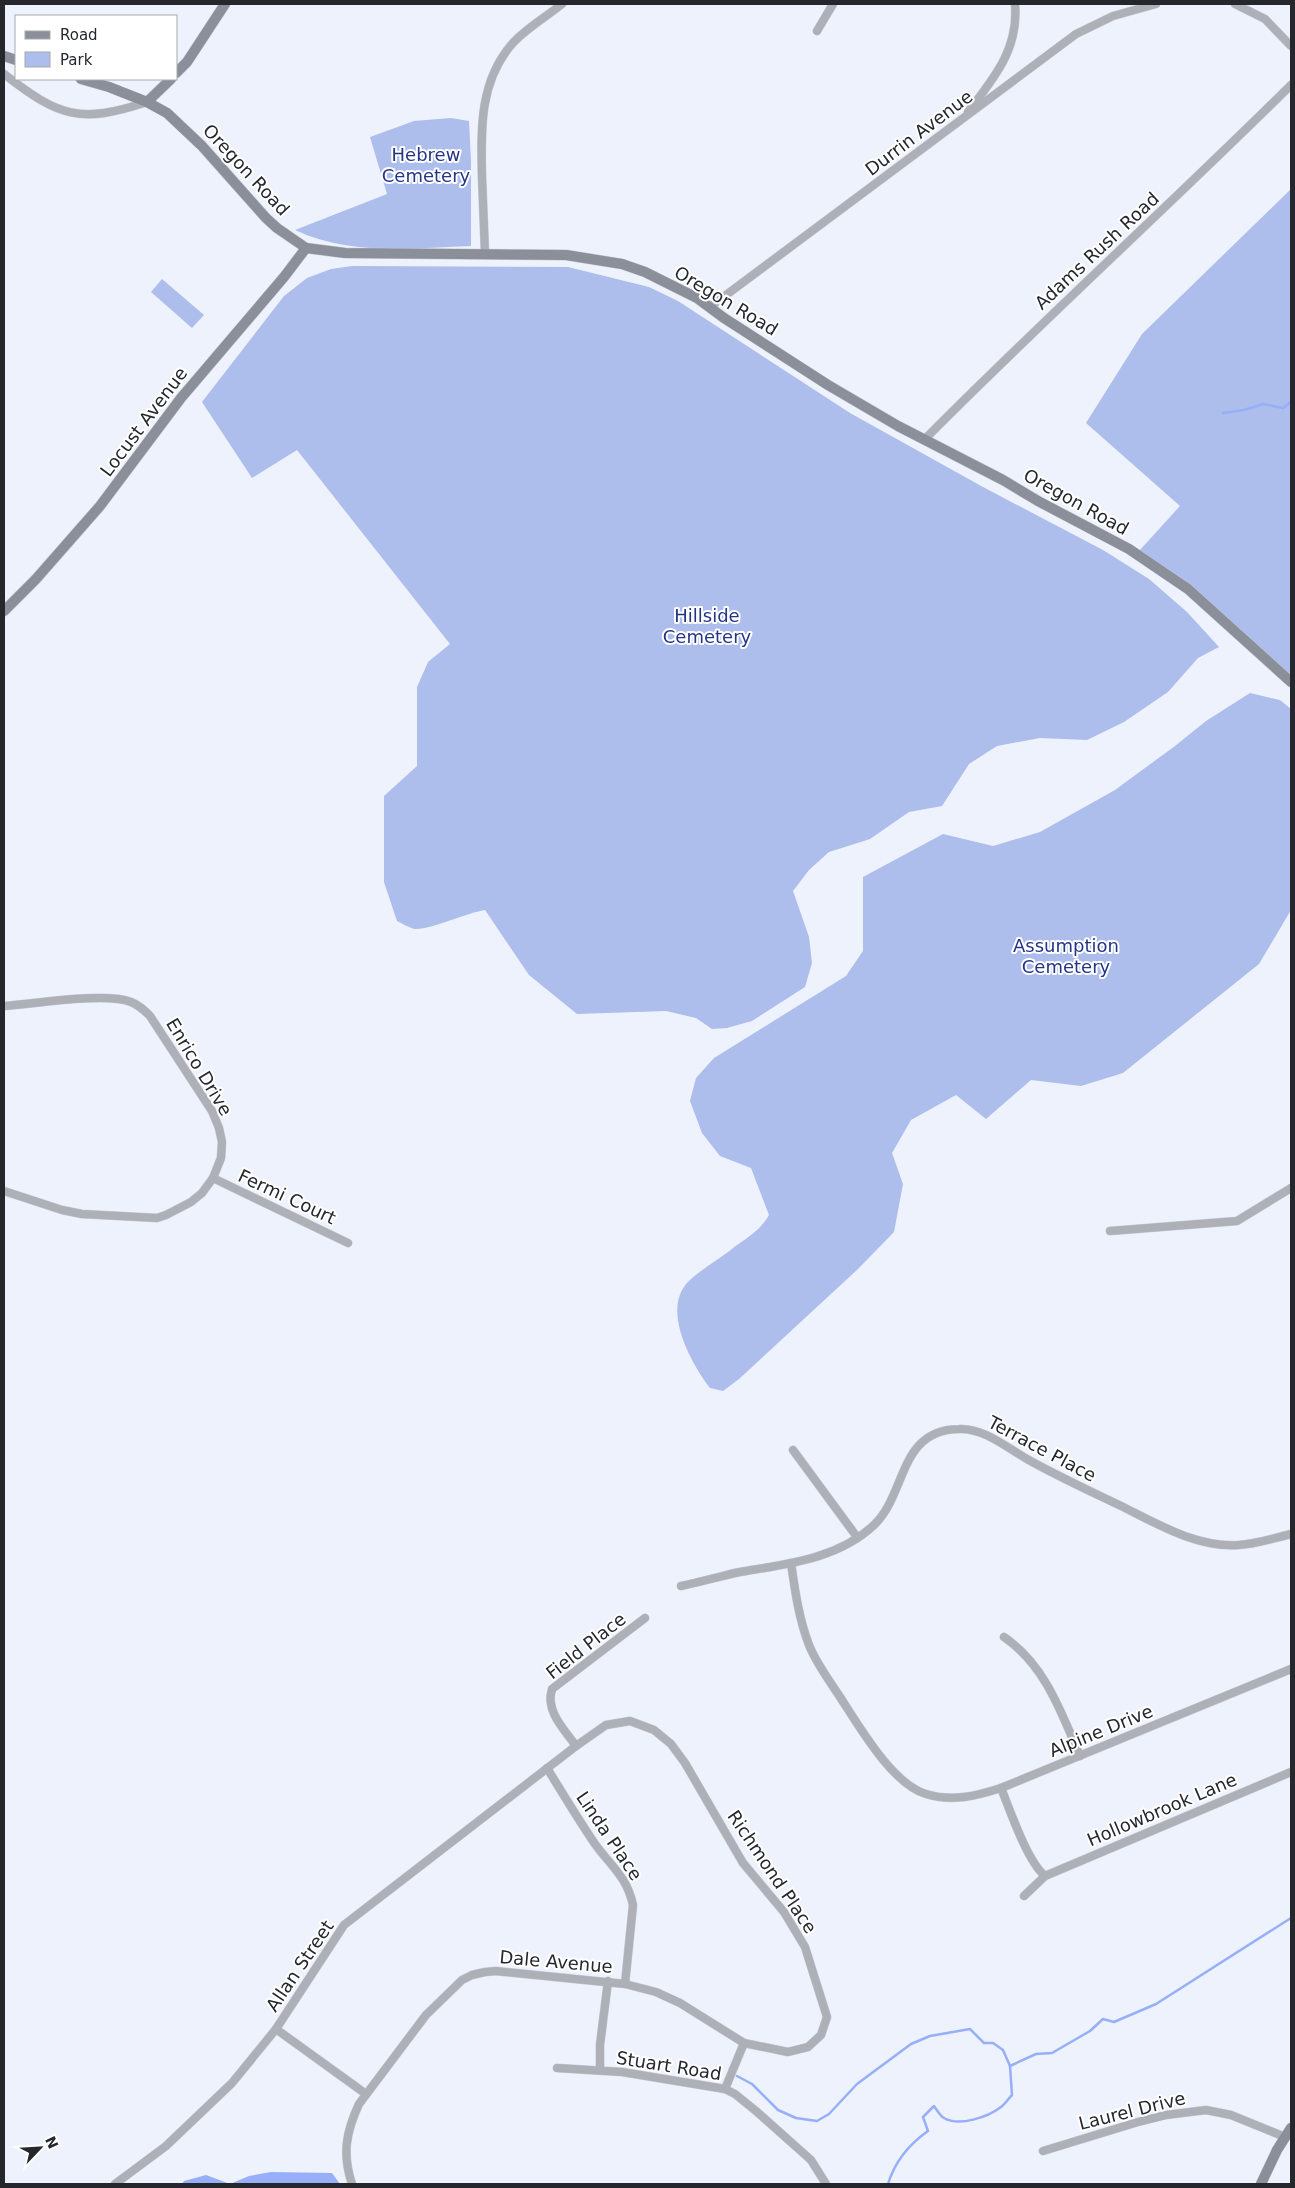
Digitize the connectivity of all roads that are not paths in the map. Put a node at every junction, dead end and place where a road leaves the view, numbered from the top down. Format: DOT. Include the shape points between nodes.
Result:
graph roads {
  1 [pos="225,4"];
  2 [pos="562,4"];
  3 [pos="833,4"];
  4 [pos="1015,4"];
  5 [pos="1156,4"];
  6 [pos="1235,4"];
  7 [pos="817,32"];
  8 [pos="1291,46"];
  9 [pos="178,71"];
  10 [pos="4,74"];
  11 [pos="84,80"];
  12 [pos="170,80"];
  13 [pos="1291,85"];
  14 [pos="147,102"];
  15 [pos="963,119"];
  16 [pos="306,248"];
  17 [pos="485,253"];
  18 [pos="710,308"];
  19 [pos="924,440"];
  20 [pos="4,611"];
  21 [pos="1291,682"];
  22 [pos="4,1006"];
  23 [pos="213,1178"];
  24 [pos="1291,1188"];
  25 [pos="4,1191"];
  26 [pos="1110,1231"];
  27 [pos="348,1243"];
  28 [pos="793,1450"];
  29 [pos="1291,1534"];
  30 [pos="857,1537"];
  31 [pos="791,1564"];
  32 [pos="682,1586"];
  33 [pos="645,1618"];
  34 [pos="1004,1637"];
  35 [pos="1291,1669"];
  36 [pos="576,1746"];
  37 [pos="1080,1756"];
  38 [pos="547,1768"];
  39 [pos="1291,1772"];
  40 [pos="1001,1788"];
  41 [pos="1045,1876"];
  42 [pos="1024,1896"];
  43 [pos="608,1981"];
  44 [pos="625,1984"];
  45 [pos="276,2029"];
  46 [pos="744,2043"];
  47 [pos="788,2052"];
  48 [pos="558,2068"];
  49 [pos="600,2070"];
  50 [pos="725,2089"];
  51 [pos="366,2094"];
  52 [pos="1291,2128"];
  53 [pos="1285,2137"];
  54 [pos="1043,2151"];
  55 [pos="116,2184"];
  56 [pos="352,2184"];
  57 [pos="826,2184"];
  58 [pos="1261,2184"];
  1 -- 9 [label="street"];
  2 -- 17 [label="street" via="513,43 489,82 481,135"];
  3 -- 7 [label="street"];
  4 -- 15 [label="street" via="1012,39 1002,67"];
  5 -- 15 [label="street, Durrin Avenue" via="1113,16 1076,34"];
  6 -- 8 [label="street" via="1265,19"];
  10 -- 14 [label="street" via="38,99 71,114 103,113"];
  11 -- 14 [label="street, Oregon Road"];
  12 -- 14 [label="street"];
  13 -- 19 [label="street, Adams Rush Road"];
  14 -- 16 [label="street, Oregon Road" via="182,125 266,218"];
  15 -- 18 [label="street, Durrin Avenue"];
  16 -- 17 [label="street, Oregon Road" via="353,253"];
  16 -- 20 [label="street, Locust Avenue" via="181,398 100,506"];
  17 -- 18 [label="street, Oregon Road" via="566,255 622,264 645,272"];
  18 -- 19 [label="street, Oregon Road" via="828,385"];
  19 -- 21 [label="street, Oregon Road" via="1129,549 1173,578"];
  22 -- 23 [label="street, Enrico Drive" via="109,997 140,1007 150,1016 216,1120 222,1142 221,1158"];
  23 -- 25 [label="street, Enrico Drive" via="191,1202 157,1218 82,1214"];
  23 -- 27 [label="street, Fermi Court"];
  24 -- 26 [label="street" via="1237,1220"];
  28 -- 30 [label="street"];
  29 -- 30 [label="street, Terrace Place" via="1238,1545 1193,1539 1062,1479 987,1435 958,1428 941,1432 920,1444 903,1470 888,1507 875,1524"];
  30 -- 31 [label="street, Terrace Place" via="825,1554"];
  31 -- 32 [label="street, Terrace Place"];
  31 -- 40 [label="street, Alpine Drive" via="798,1609 809,1645 870,1742 896,1773 917,1790 944,1798 966,1797"];
  33 -- 36 [label="street, Field Place" via="552,1690 550,1707"];
  34 -- 37 [label="street" via="1019,1647 1038,1670 1058,1704"];
  35 -- 37 [label="street, Alpine Drive"];
  36 -- 38 [label="street, Allan Street"];
  36 -- 47 [label="street, Richmond Place" via="606,1725 630,1721 654,1730 685,1763 743,1863 784,1912 805,1947 827,2017 821,2034 808,2047"];
  37 -- 40 [label="street, Alpine Drive"];
  38 -- 44 [label="street, Linda Place" via="631,1894 633,1905"];
  38 -- 45 [label="street, Allan Street" via="344,1925"];
  39 -- 41 [label="street, Hollowbrook Lane"];
  40 -- 41 [label="street" via="1025,1843 1039,1871"];
  41 -- 42 [label="street"];
  43 -- 44 [label="street, Dale Avenue"];
  43 -- 49 [label="street"];
  43 -- 51 [label="street, Dale Avenue" via="496,1971 472,1975 462,1980 426,2015"];
  44 -- 46 [label="street, Dale Avenue" via="656,1992 680,2003"];
  45 -- 51 [label="street"];
  45 -- 55 [label="street, Allan Street" via="216,2099 166,2146"];
  46 -- 47 [label="street, Dale Avenue"];
  46 -- 50 [label="street"];
  48 -- 49 [label="street, Stuart Road"];
  49 -- 50 [label="street, Stuart Road"];
  50 -- 57 [label="street, Stuart Road" via="756,2111 812,2160"];
  51 -- 56 [label="street, Dale Avenue" via="353,2118 345,2154"];
  52 -- 53 [label="street"];
  53 -- 54 [label="street, Laurel Drive" via="1231,2115 1206,2110 1138,2122"];
  53 -- 58 [label="street"];
}
